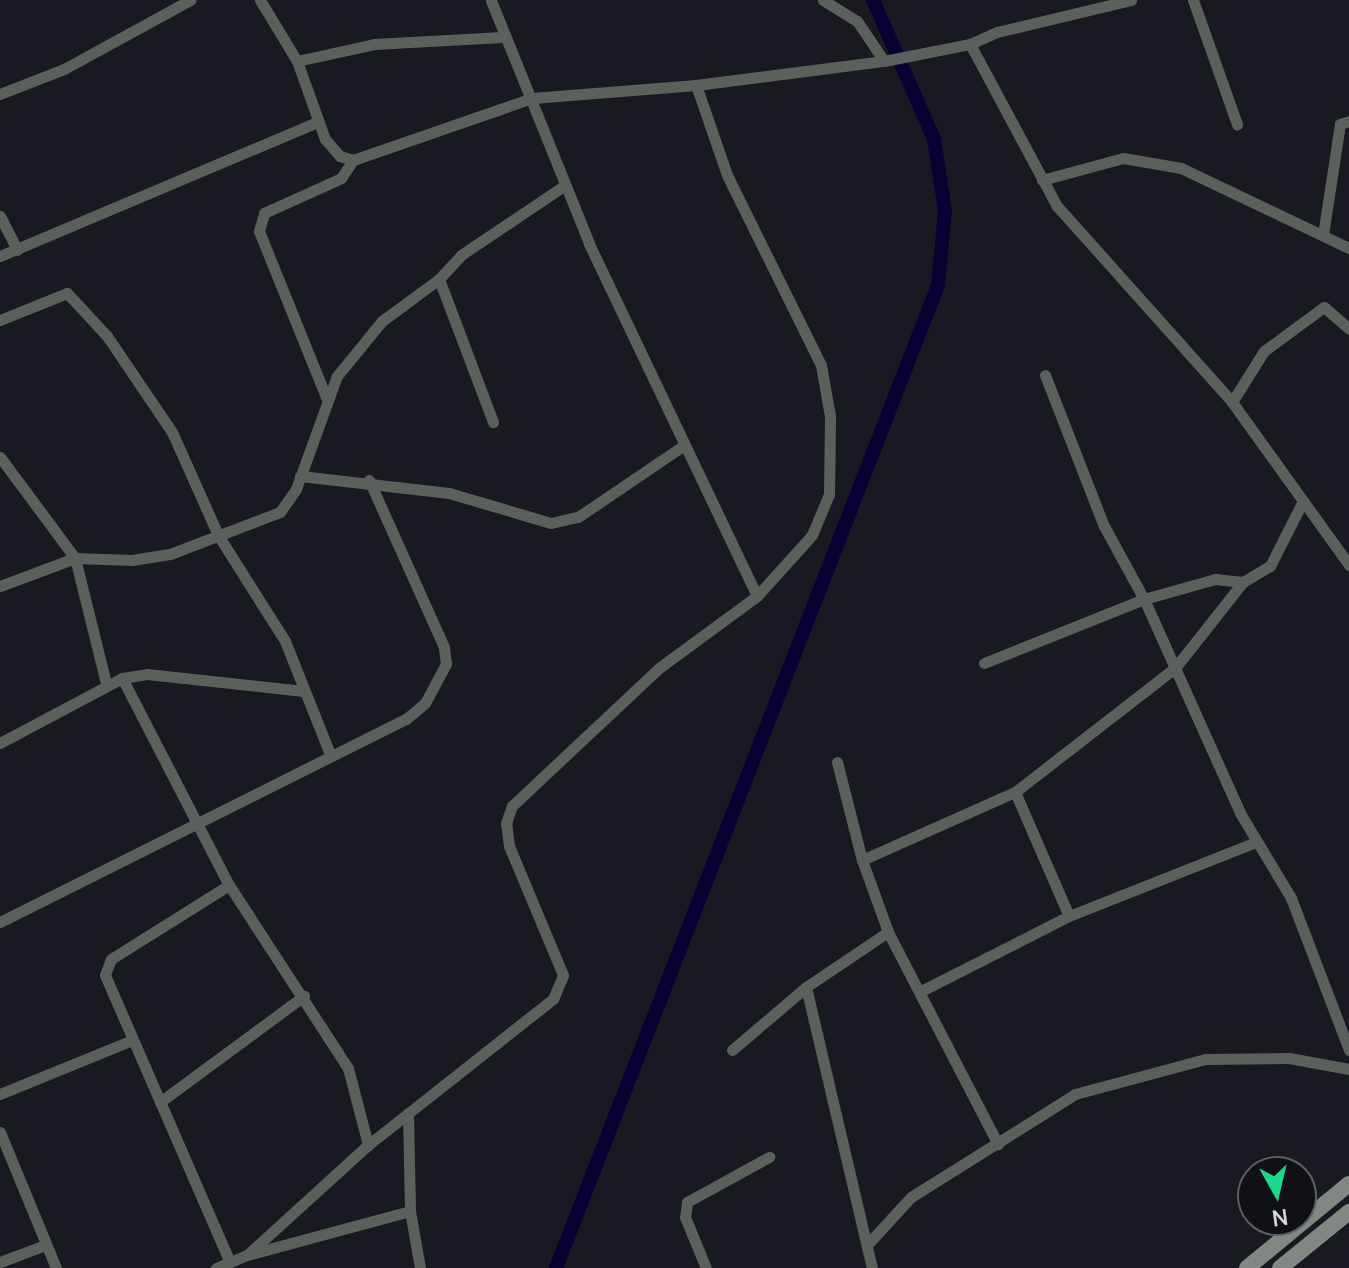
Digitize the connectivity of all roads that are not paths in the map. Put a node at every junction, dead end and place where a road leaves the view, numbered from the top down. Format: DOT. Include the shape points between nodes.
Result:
graph roads {
  1 [pos="190,0"];
  2 [pos="260,0"];
  3 [pos="491,0"];
  4 [pos="823,0"];
  5 [pos="1131,0"];
  6 [pos="1193,0"];
  7 [pos="502,37"];
  8 [pos="970,44"];
  9 [pos="888,60"];
  10 [pos="297,61"];
  11 [pos="696,85"];
  12 [pos="0,94"];
  13 [pos="532,98"];
  14 [pos="1349,121"];
  15 [pos="317,122"];
  16 [pos="1237,124"];
  17 [pos="353,160"];
  18 [pos="1042,180"];
  19 [pos="565,185"];
  20 [pos="0,216"];
  21 [pos="1323,235"];
  22 [pos="1349,248"];
  23 [pos="17,250"];
  24 [pos="0,256"];
  25 [pos="439,279"];
  26 [pos="0,320"];
  27 [pos="1349,329"];
  28 [pos="1045,375"];
  29 [pos="326,397"];
  30 [pos="1232,402"];
  31 [pos="493,422"];
  32 [pos="683,446"];
  33 [pos="0,457"];
  34 [pos="300,476"];
  35 [pos="369,480"];
  36 [pos="1303,501"];
  37 [pos="218,535"];
  38 [pos="75,558"];
  39 [pos="1349,565"];
  40 [pos="1243,582"];
  41 [pos="0,586"];
  42 [pos="757,596"];
  43 [pos="1144,599"];
  44 [pos="984,663"];
  45 [pos="1175,668"];
  46 [pos="122,678"];
  47 [pos="106,683"];
  48 [pos="303,691"];
  49 [pos="0,743"];
  50 [pos="330,754"];
  51 [pos="837,762"];
  52 [pos="1015,792"];
  53 [pos="195,824"];
  54 [pos="1256,842"];
  55 [pos="862,860"];
  56 [pos="229,885"];
  57 [pos="1069,916"];
  58 [pos="0,922"];
  59 [pos="888,932"];
  60 [pos="806,987"];
  61 [pos="921,991"];
  62 [pos="304,996"];
  63 [pos="132,1040"];
  64 [pos="732,1050"];
  65 [pos="1349,1050"];
  66 [pos="1349,1069"];
  67 [pos="0,1094"];
  68 [pos="160,1102"];
  69 [pos="408,1113"];
  70 [pos="0,1132"];
  71 [pos="998,1144"];
  72 [pos="368,1145"];
  73 [pos="769,1157"];
  74 [pos="1349,1184"];
  75 [pos="410,1211"];
  76 [pos="1349,1212"];
  77 [pos="45,1245"];
  78 [pos="867,1245"];
  79 [pos="247,1255"];
  80 [pos="0,1262"];
  81 [pos="230,1262"];
  82 [pos="56,1268"];
  83 [pos="216,1268"];
  84 [pos="420,1268"];
  85 [pos="706,1268"];
  86 [pos="872,1268"];
  87 [pos="1247,1268"];
  88 [pos="1280,1268"];
  1 -- 12 [label="street" via="64,69"];
  2 -- 10 [label="street"];
  3 -- 7 [label="street"];
  4 -- 9 [label="street" via="857,21"];
  5 -- 8 [label="street" via="997,32"];
  6 -- 16 [label="street"];
  7 -- 10 [label="street" via="374,44"];
  7 -- 13 [label="street"];
  8 -- 9 [label="street"];
  8 -- 18 [label="street"];
  9 -- 11 [label="street"];
  10 -- 15 [label="street"];
  11 -- 13 [label="street"];
  11 -- 42 [label="street" via="727,175 816,352 830,416 829,494 812,535"];
  13 -- 17 [label="street"];
  13 -- 19 [label="street"];
  14 -- 21 [label="street" via="1340,124"];
  15 -- 17 [label="street" via="340,156"];
  15 -- 23 [label="street"];
  17 -- 29 [label="street" via="341,178 264,213 259,231"];
  18 -- 21 [label="street" via="1123,158 1181,168"];
  18 -- 30 [label="street" via="1118,280"];
  19 -- 25 [label="street" via="461,255"];
  19 -- 32 [label="street"];
  20 -- 23 [label="street"];
  21 -- 22 [label="street"];
  23 -- 24 [label="street"];
  25 -- 29 [label="street" via="382,321"];
  25 -- 31 [label="street"];
  26 -- 37 [label="street" via="67,293 107,336 172,432"];
  27 -- 30 [label="street" via="1324,307 1264,351"];
  28 -- 43 [label="street" via="1104,526"];
  29 -- 34 [label="street"];
  30 -- 36 [label="street"];
  32 -- 35 [label="street" via="578,517 551,523 449,493"];
  32 -- 42 [label="street"];
  33 -- 38 [label="street"];
  34 -- 35 [label="street"];
  34 -- 37 [label="street" via="280,512"];
  35 -- 50 [label="street" via="444,647 446,664 425,703 406,719"];
  36 -- 39 [label="street"];
  36 -- 40 [label="street" via="1270,566"];
  37 -- 38 [label="street" via="170,554 132,560"];
  37 -- 48 [label="street" via="285,641"];
  38 -- 41 [label="street"];
  38 -- 47 [label="street"];
  40 -- 43 [label="street" via="1215,579"];
  40 -- 45 [label="street"];
  42 -- 69 [label="street" via="659,668 512,806 506,823 509,846 559,962 559,990"];
  43 -- 44 [label="street"];
  43 -- 45 [label="street"];
  45 -- 52 [label="street"];
  45 -- 54 [label="street"];
  46 -- 47 [label="street"];
  46 -- 48 [label="street" via="147,674"];
  46 -- 53 [label="street"];
  47 -- 49 [label="street"];
  48 -- 50 [label="street"];
  50 -- 53 [label="street"];
  51 -- 55 [label="street"];
  52 -- 55 [label="street"];
  52 -- 57 [label="street"];
  53 -- 56 [label="street"];
  53 -- 58 [label="street"];
  54 -- 57 [label="street"];
  54 -- 65 [label="street" via="1291,898"];
  55 -- 59 [label="street"];
  56 -- 62 [label="street"];
  56 -- 63 [label="street" via="107,966 107,983"];
  57 -- 61 [label="street"];
  59 -- 60 [label="street"];
  59 -- 61 [label="street"];
  60 -- 64 [label="street"];
  60 -- 78 [label="street"];
  61 -- 71 [label="street" via="934,1029"];
  62 -- 68 [label="street"];
  62 -- 72 [label="street" via="348,1068"];
  63 -- 67 [label="street"];
  63 -- 68 [label="street"];
  66 -- 71 [label="street" via="1289,1058 1179,1063 1075,1094"];
  68 -- 81 [label="street"];
  69 -- 72 [label="street"];
  69 -- 75 [label="street"];
  70 -- 77 [label="street"];
  71 -- 78 [label="street" via="911,1197"];
  72 -- 79 [label="street"];
  73 -- 85 [label="street" via="687,1202 685,1217"];
  74 -- 87 [label="main road"];
  75 -- 79 [label="street"];
  75 -- 84 [label="street"];
  76 -- 88 [label="main road"];
  77 -- 80 [label="street"];
  77 -- 82 [label="street"];
  78 -- 86 [label="street"];
  79 -- 81 [label="street"];
  81 -- 83 [label="street"];
}
